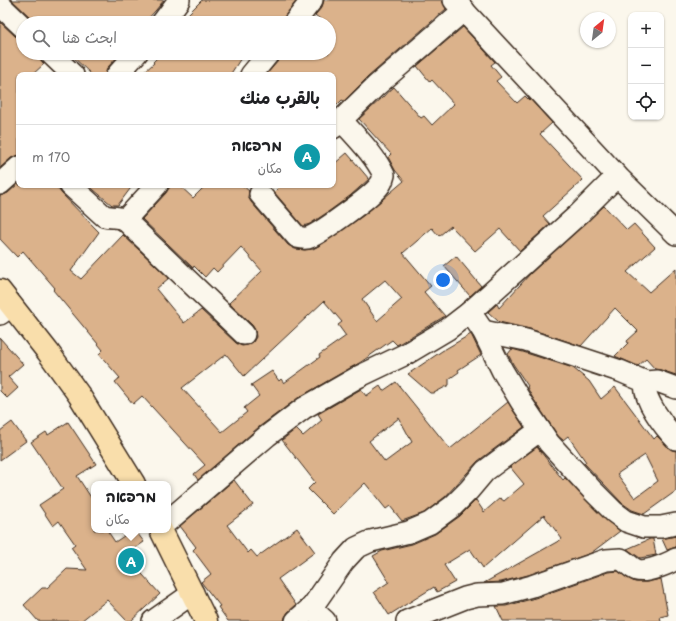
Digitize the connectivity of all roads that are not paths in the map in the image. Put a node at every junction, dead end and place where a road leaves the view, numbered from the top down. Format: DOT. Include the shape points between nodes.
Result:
graph roads {
  1 [pos="178,0"];
  2 [pos="312,0"];
  3 [pos="0,5"];
  4 [pos="459,5"];
  5 [pos="167,16"];
  6 [pos="299,16"];
  7 [pos="16,20"];
  8 [pos="57,60"];
  9 [pos="131,60"];
  10 [pos="263,60"];
  11 [pos="70,72"];
  12 [pos="120,72"];
  13 [pos="253,72"];
  14 [pos="337,124"];
  15 [pos="16,170"];
  16 [pos="616,176"];
  17 [pos="0,184"];
  18 [pos="73,188"];
  19 [pos="154,188"];
  20 [pos="261,188"];
  21 [pos="125,220"];
  22 [pos="676,234"];
  23 [pos="4,303"];
  24 [pos="470,312"];
  25 [pos="483,331"];
  26 [pos="244,334"];
  27 [pos="646,382"];
  28 [pos="676,388"];
  29 [pos="540,430"];
  30 [pos="676,438"];
  31 [pos="132,481"];
  32 [pos="171,518"];
  33 [pos="676,524"];
  34 [pos="163,533"];
  35 [pos="676,559"];
  36 [pos="193,593"];
  37 [pos="318,614"];
  38 [pos="153,621"];
  39 [pos="206,621"];
  40 [pos="296,621"];
  41 [pos="407,621"];
  1 -- 5 [label="street"];
  2 -- 6 [label="street"];
  3 -- 7 [label="street"];
  4 -- 14 [label="street"];
  4 -- 16 [label="street"];
  8 -- 11 [label="street"];
  9 -- 12 [label="street"];
  10 -- 13 [label="street"];
  14 -- 20 [label="street" via="368,151 382,169 384,175 379,187 330,225 304,238 297,237"];
  15 -- 17 [label="street"];
  16 -- 22 [label="street"];
  16 -- 24 [label="street"];
  18 -- 21 [label="street" via="104,216 120,217"];
  19 -- 21 [label="street"];
  21 -- 26 [label="street"];
  23 -- 31 [label="main road" via="48,352"];
  24 -- 25 [label="street"];
  24 -- 32 [label="street" via="448,329 406,354 358,377 304,408 267,436"];
  25 -- 27 [label="street" via="526,340"];
  25 -- 29 [label="street" via="502,370"];
  27 -- 28 [label="street" via="657,381"];
  27 -- 30 [label="street" via="644,387 648,399"];
  29 -- 33 [label="street" via="593,491 626,521 644,528"];
  29 -- 37 [label="street" via="485,471 453,506 430,523 356,548 344,561"];
  34 -- 36 [label="main road"];
  35 -- 41 [label="street" via="662,566 642,570 634,569 619,558 606,560 503,594 465,598"];
  36 -- 38 [label="street"];
  36 -- 39 [label="main road"];
  37 -- 40 [label="street"];
}
